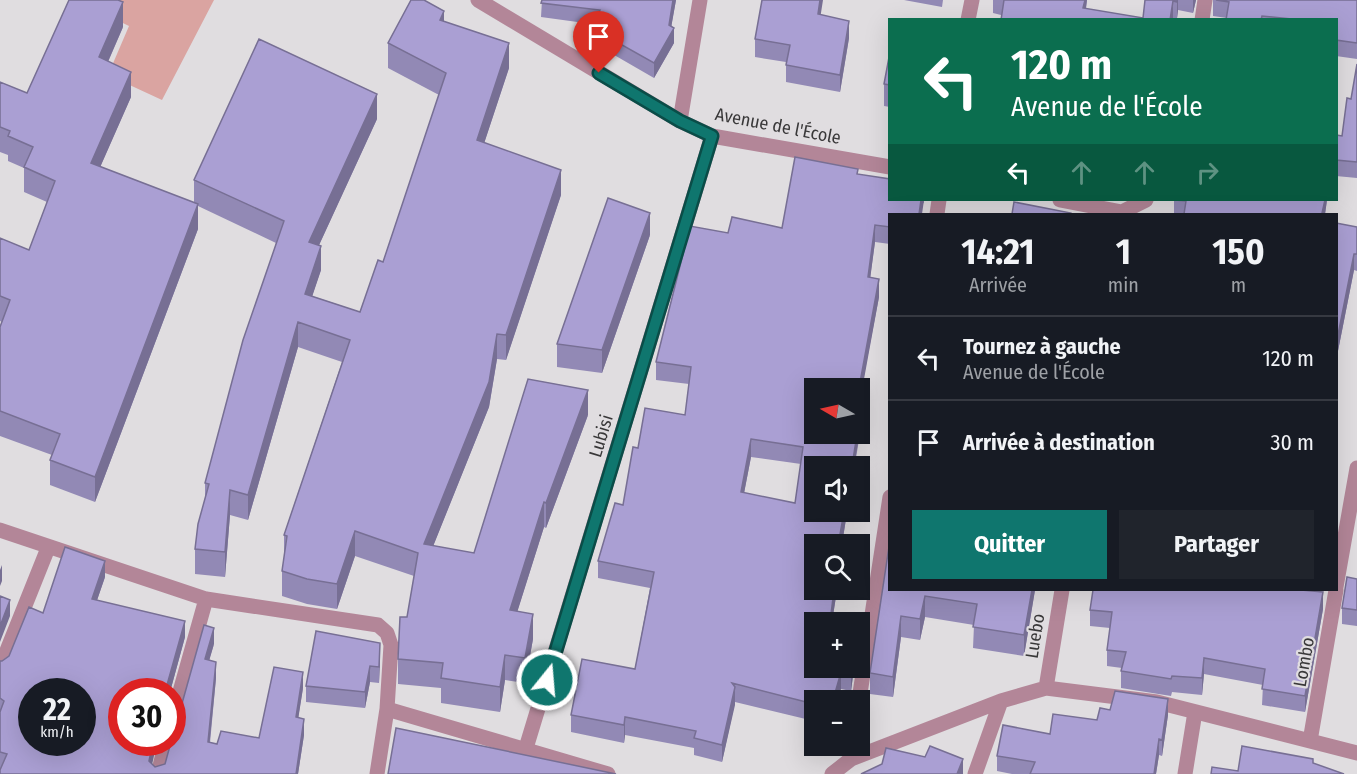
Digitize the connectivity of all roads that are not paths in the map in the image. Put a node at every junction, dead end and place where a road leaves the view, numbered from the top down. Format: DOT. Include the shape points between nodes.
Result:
graph roads {
  1 [pos="478,0"];
  2 [pos="700,0"];
  3 [pos="972,0"];
  4 [pos="1205,0"];
  5 [pos="968,18"];
  6 [pos="1202,18"];
  7 [pos="680,121"];
  8 [pos="712,136"];
  9 [pos="888,167"];
  10 [pos="1065,201"];
  11 [pos="1144,201"];
  12 [pos="1122,213"];
  13 [pos="1357,468"];
  14 [pos="888,510"];
  15 [pos="0,530"];
  16 [pos="48,548"];
  17 [pos="1338,577"];
  18 [pos="1062,591"];
  19 [pos="1335,591"];
  20 [pos="206,599"];
  21 [pos="0,668"];
  22 [pos="184,678"];
  23 [pos="1046,688"];
  24 [pos="861,690"];
  25 [pos="1001,701"];
  26 [pos="387,709"];
  27 [pos="1195,712"];
  28 [pos="1310,741"];
  29 [pos="870,746"];
  30 [pos="526,748"];
  31 [pos="1357,753"];
  32 [pos="162,756"];
  33 [pos="848,756"];
  34 [pos="158,774"];
  35 [pos="377,774"];
  36 [pos="608,774"];
  37 [pos="832,774"];
  38 [pos="975,774"];
  39 [pos="1185,774"];
  1 -- 7 [label="street, Avenue de l'École"];
  2 -- 7 [label="street"];
  3 -- 5 [label="street"];
  4 -- 6 [label="street"];
  7 -- 8 [label="street, Avenue de l'École"];
  8 -- 9 [label="street, Avenue de l'École"];
  8 -- 30 [label="street, Lubisi"];
  10 -- 12 [label="street"];
  11 -- 12 [label="street"];
  13 -- 17 [label="street, Lombo"];
  14 -- 24 [label="street"];
  15 -- 16 [label="street"];
  16 -- 20 [label="street"];
  16 -- 21 [label="street"];
  18 -- 23 [label="street, Luebo"];
  19 -- 28 [label="street, Lombo"];
  20 -- 22 [label="street"];
  20 -- 26 [label="street" via="378,625 392,645"];
  23 -- 25 [label="street"];
  23 -- 27 [label="street" via="1157,702"];
  25 -- 29 [label="street"];
  25 -- 38 [label="street"];
  26 -- 30 [label="street"];
  26 -- 35 [label="street"];
  27 -- 28 [label="street"];
  27 -- 39 [label="street"];
  28 -- 31 [label="street"];
  30 -- 36 [label="street"];
  32 -- 34 [label="street"];
  33 -- 37 [label="street"];
}
